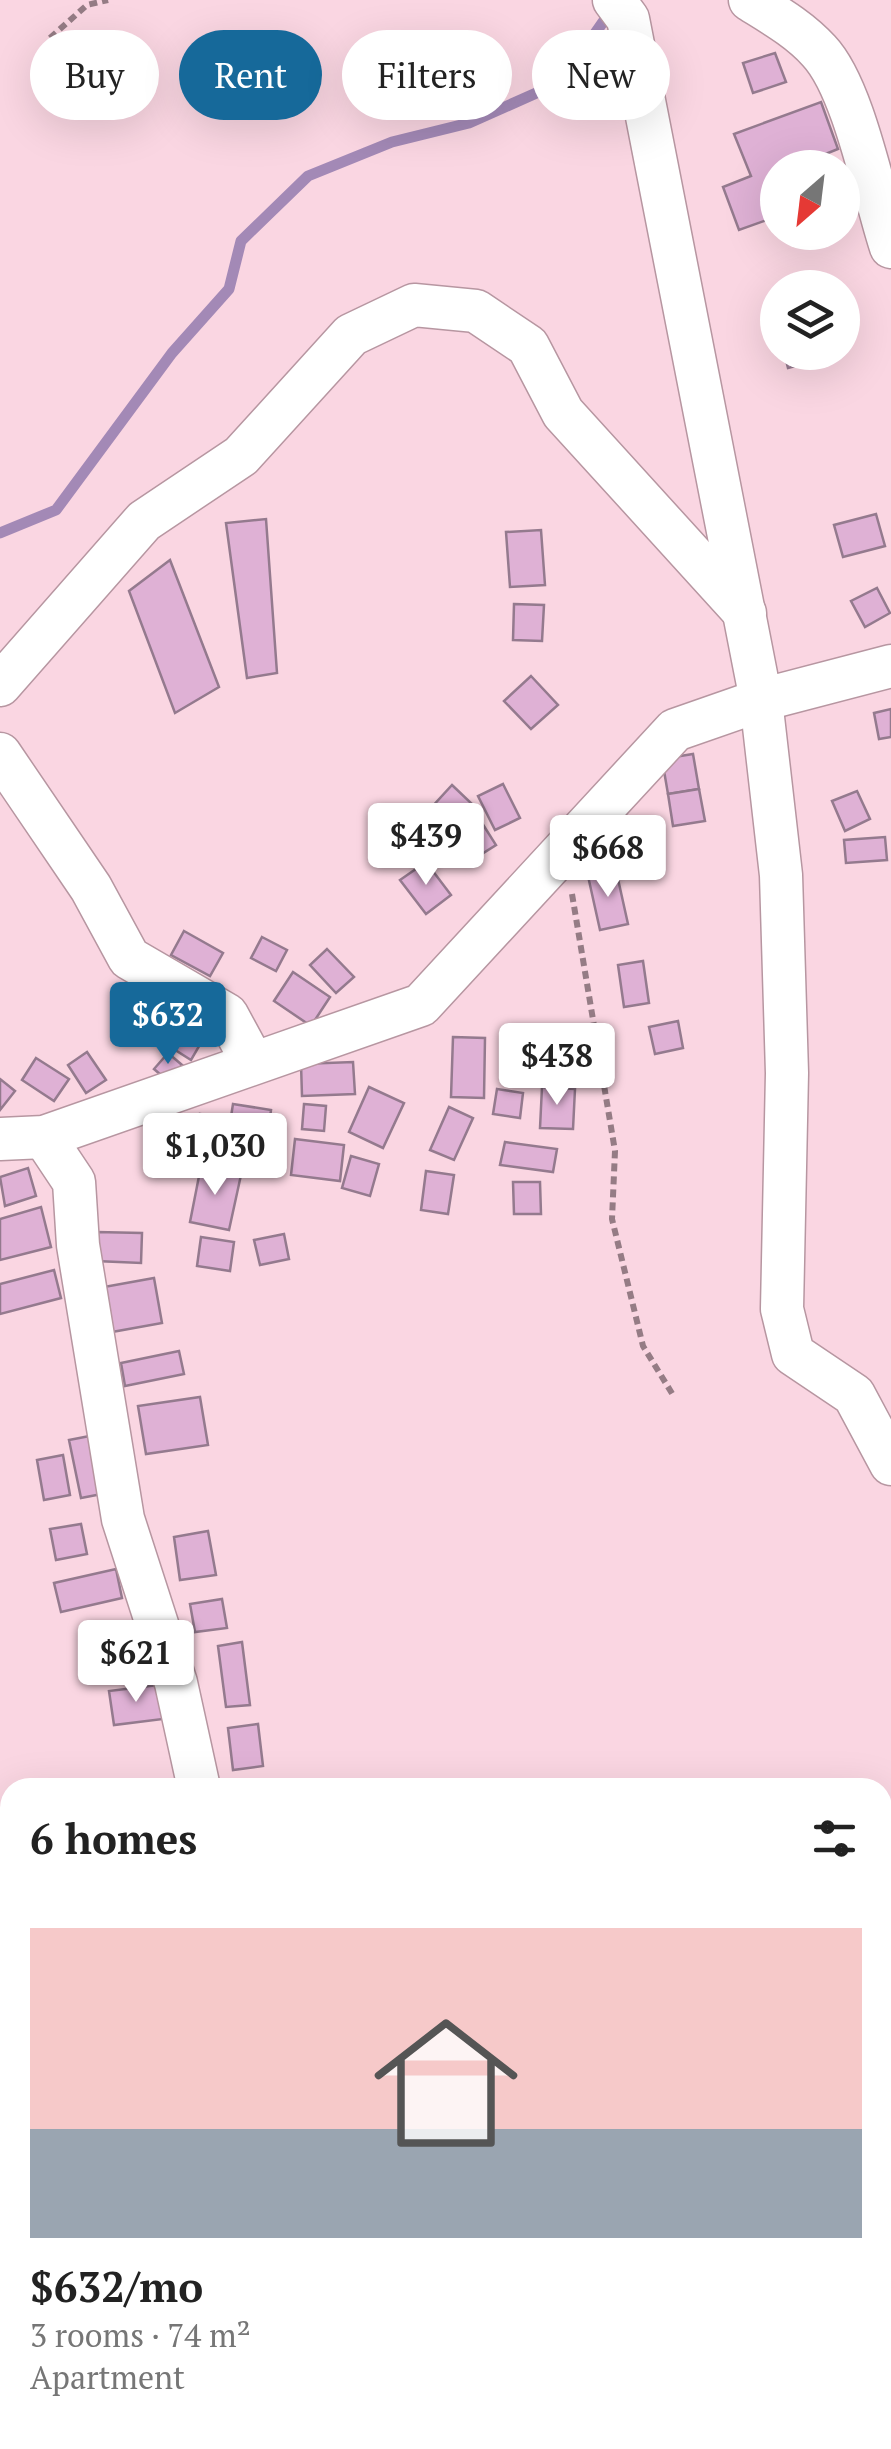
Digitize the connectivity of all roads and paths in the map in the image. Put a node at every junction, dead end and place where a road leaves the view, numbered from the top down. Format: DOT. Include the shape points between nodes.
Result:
graph roads {
  1 [pos="108,0"];
  2 [pos="750,0"];
  3 [pos="629,18"];
  4 [pos="59,30"];
  5 [pos="891,247"];
  6 [pos="746,613"];
  7 [pos="891,666"];
  8 [pos="0,686"];
  9 [pos="761,700"];
  10 [pos="0,754"];
  11 [pos="566,848"];
  12 [pos="253,1062"];
  13 [pos="44,1137"];
  14 [pos="0,1139"];
  15 [pos="672,1395"];
  16 [pos="891,1464"];
  17 [pos="197,1778"];
  1 -- 4 [label="path" via="87,5"];
  2 -- 5 [label="street" via="822,54 858,136"];
  3 -- 6 [label="street"];
  6 -- 8 [label="street" via="563,413 528,346 476,311 414,305 351,335 240,456 144,521"];
  6 -- 9 [label="street"];
  7 -- 9 [label="street"];
  9 -- 11 [label="street" via="675,730"];
  9 -- 16 [label="street" via="781,875 787,1074 782,1309 793,1354 854,1395"];
  10 -- 12 [label="street" via="91,888 129,958 227,1015"];
  11 -- 12 [label="street" via="420,1005"];
  11 -- 15 [label="path" via="613,1134 612,1220 642,1346"];
  12 -- 13 [label="street"];
  13 -- 14 [label="street"];
  13 -- 17 [label="street" via="74,1182 78,1245 123,1519 176,1684"];
}
